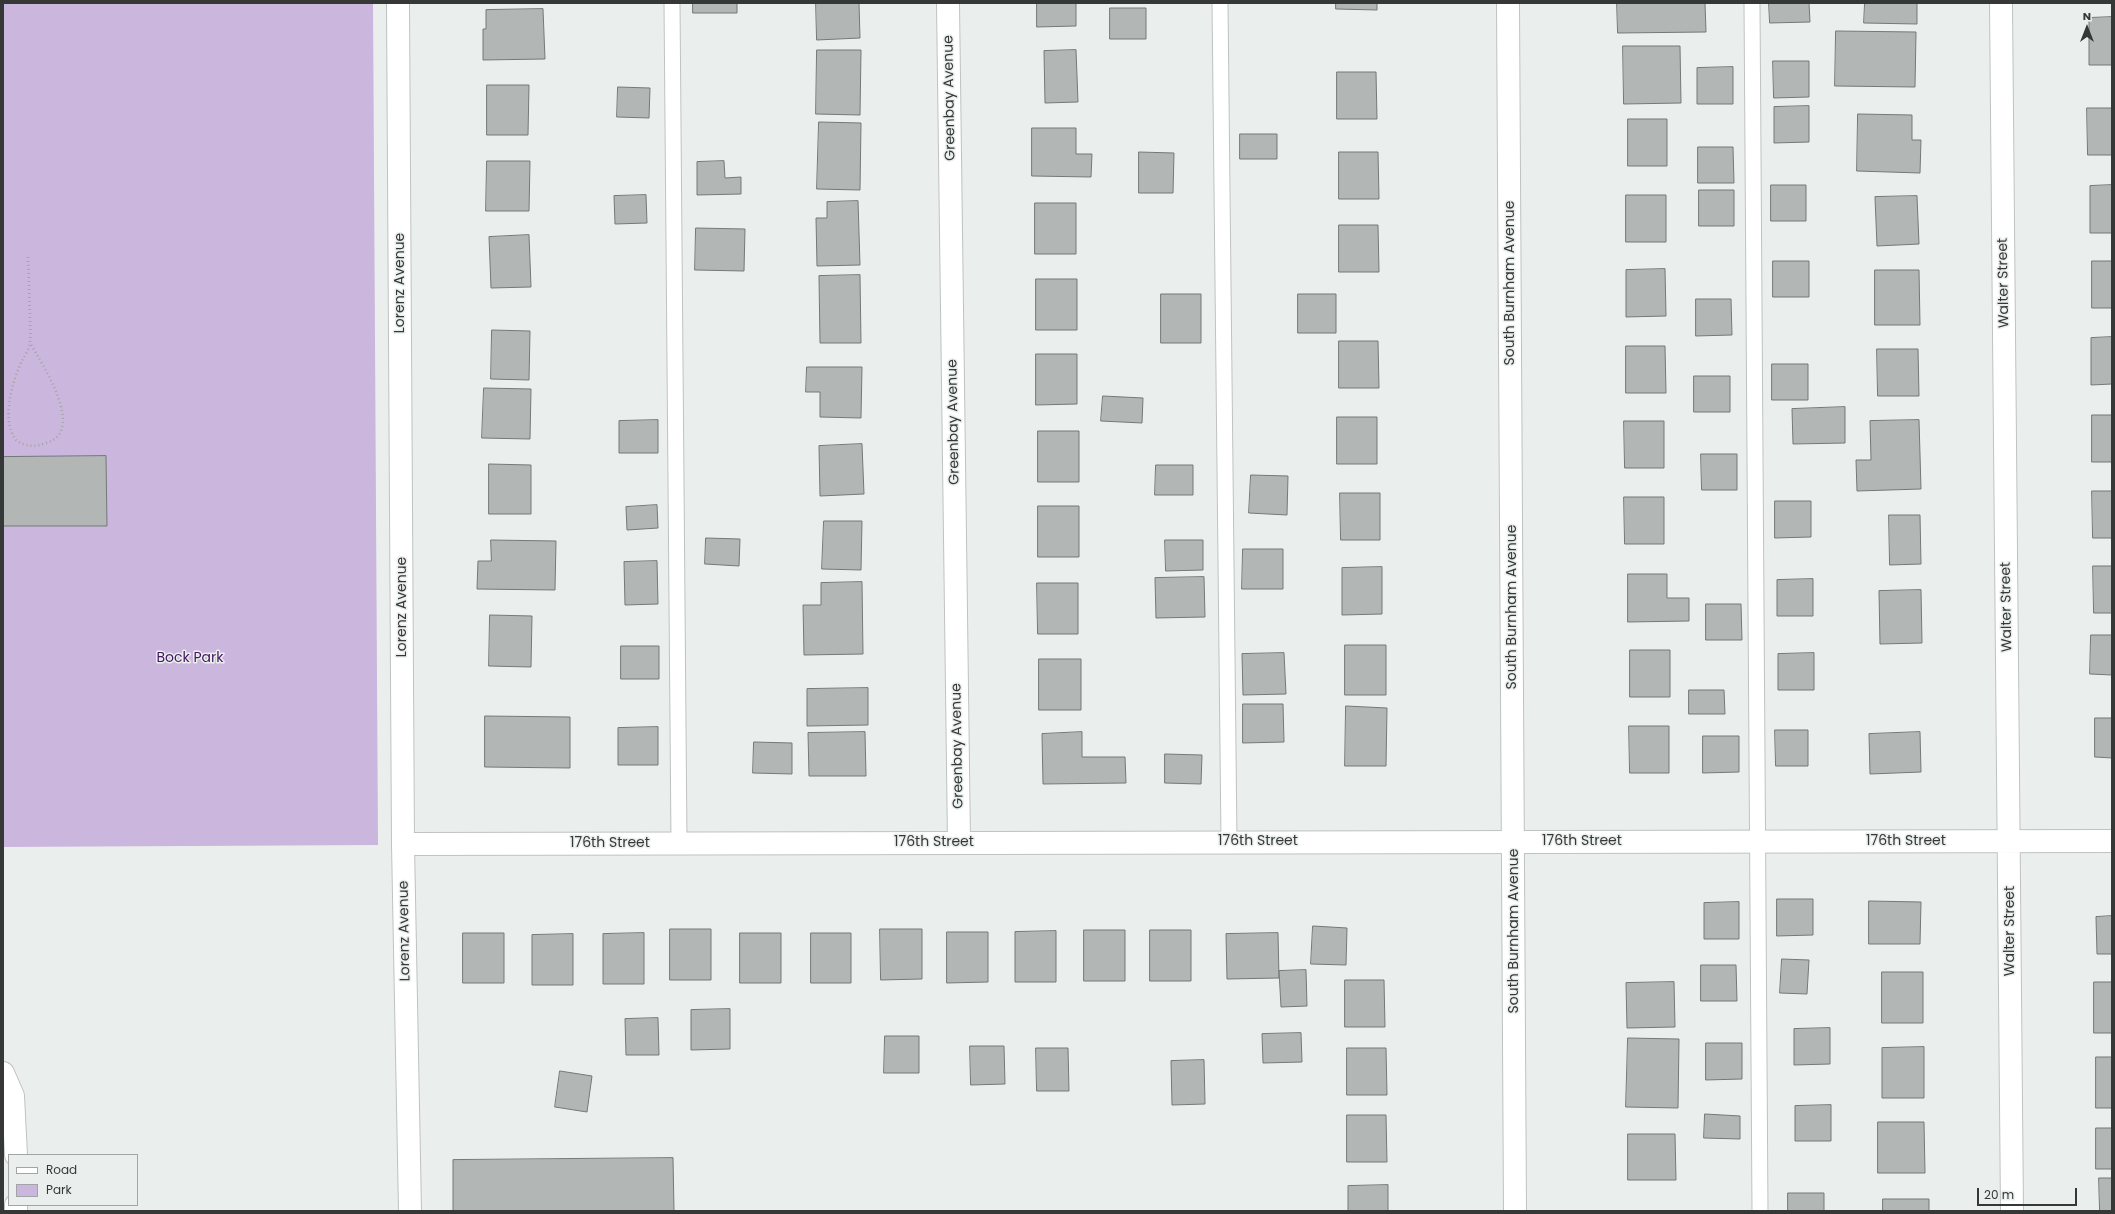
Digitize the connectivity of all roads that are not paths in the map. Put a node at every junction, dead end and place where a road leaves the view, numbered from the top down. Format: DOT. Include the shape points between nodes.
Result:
graph roads {
  1 [pos="398,3"];
  2 [pos="672,3"];
  3 [pos="948,3"];
  4 [pos="1220,3"];
  5 [pos="1508,3"];
  6 [pos="1752,3"];
  7 [pos="2001,3"];
  8 [pos="1229,841"];
  9 [pos="1513,841"];
  10 [pos="1758,841"];
  11 [pos="2009,841"];
  12 [pos="2112,841"];
  13 [pos="959,842"];
  14 [pos="679,843"];
  15 [pos="403,844"];
  16 [pos="3,1073"];
  17 [pos="16,1154"];
  18 [pos="410,1211"];
  19 [pos="1515,1211"];
  20 [pos="1760,1211"];
  21 [pos="2012,1211"];
  1 -- 15 [label="street, Lorenz Avenue"];
  2 -- 14 [label="lane"];
  3 -- 13 [label="street, Greenbay Avenue"];
  4 -- 8 [label="lane"];
  5 -- 9 [label="street, South Burnham Avenue"];
  6 -- 10 [label="lane"];
  7 -- 11 [label="street, Walter Street"];
  8 -- 9 [label="street, 176th Street"];
  8 -- 13 [label="street, 176th Street"];
  9 -- 10 [label="street, 176th Street"];
  9 -- 19 [label="street, South Burnham Avenue"];
  10 -- 11 [label="street, 176th Street"];
  10 -- 20 [label="lane"];
  11 -- 12 [label="street, 176th Street"];
  11 -- 21 [label="street, Walter Street"];
  13 -- 14 [label="street, 176th Street"];
  14 -- 15 [label="street, 176th Street"];
  15 -- 18 [label="street, Lorenz Avenue"];
  16 -- 17 [label="street" via="13,1096"];
}
